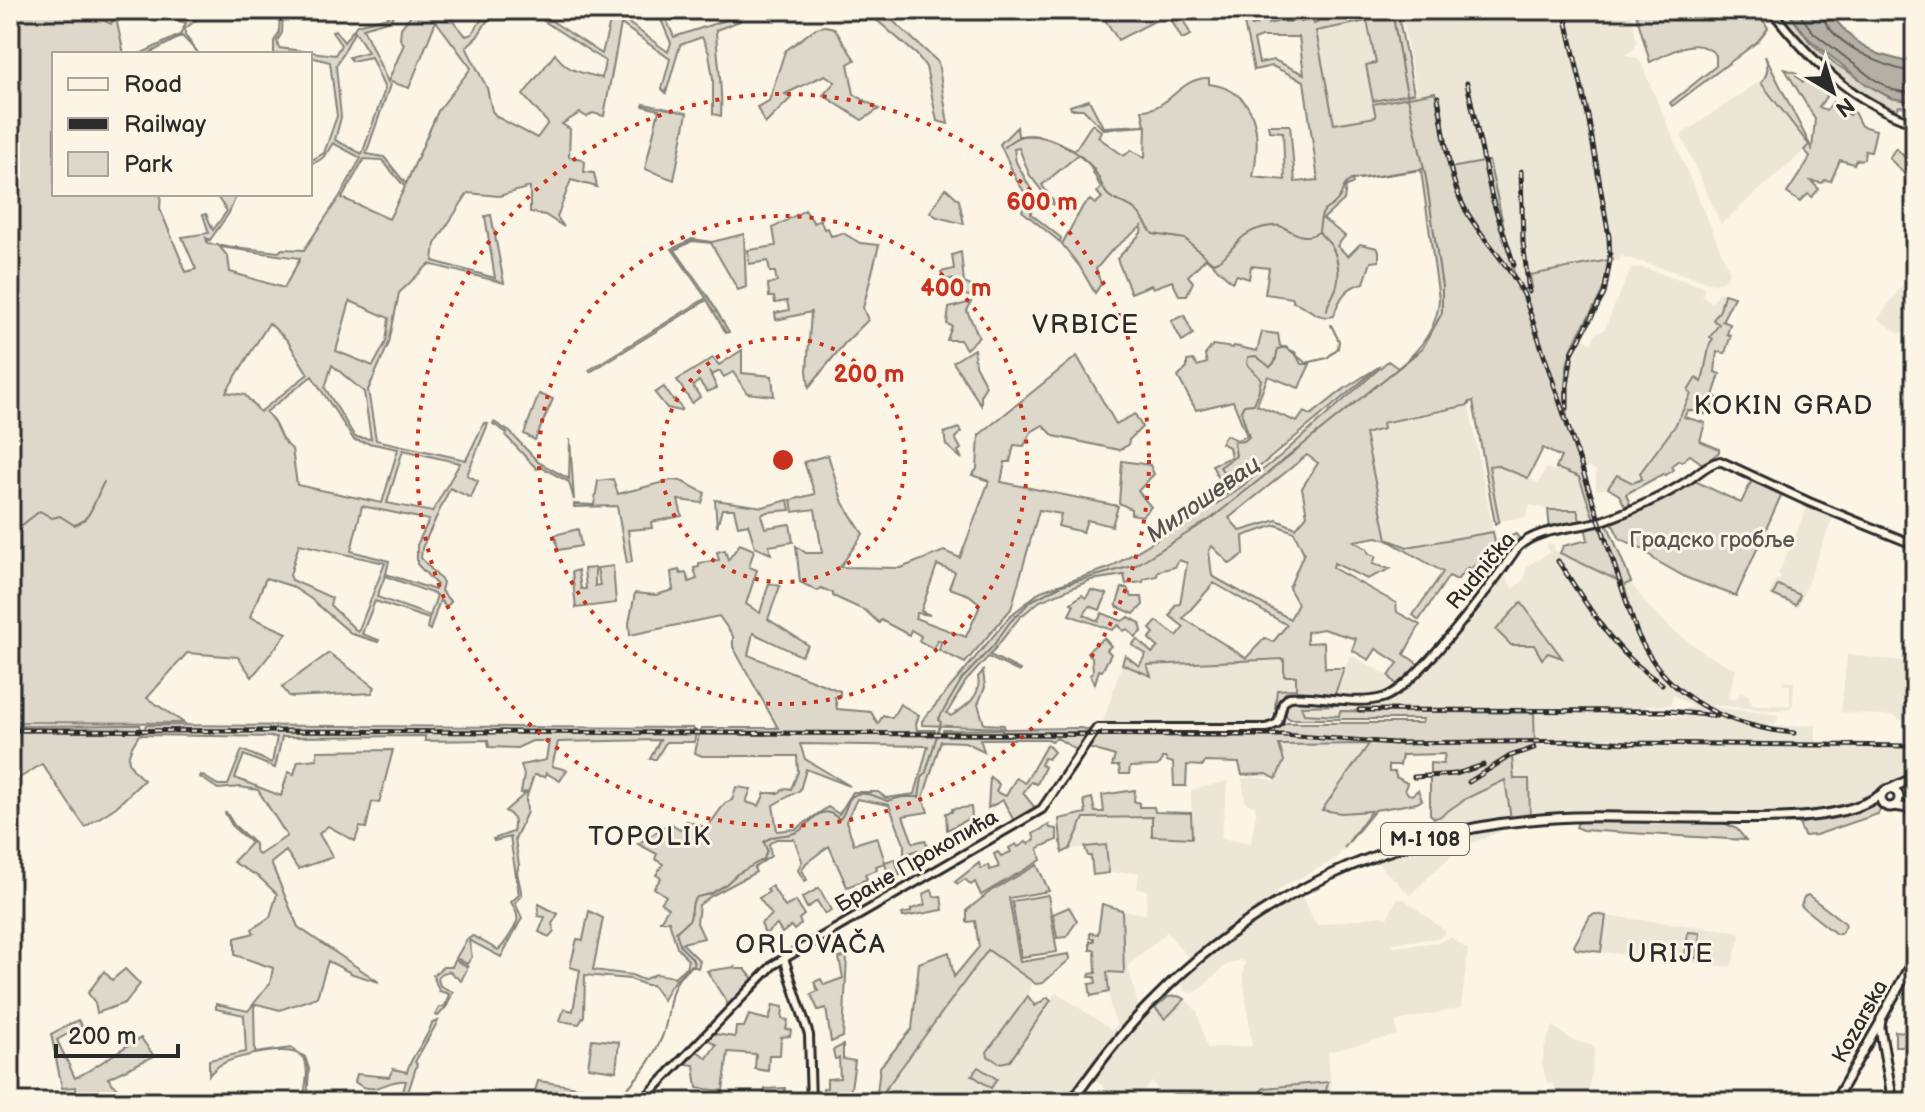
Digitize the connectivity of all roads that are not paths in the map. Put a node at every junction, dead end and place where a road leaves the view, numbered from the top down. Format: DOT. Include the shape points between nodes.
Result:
graph roads {
  1 [pos="1771,10"];
  2 [pos="1915,123"];
  3 [pos="1915,545"];
  4 [pos="1091,734"];
  5 [pos="1915,777"];
  6 [pos="1904,783"];
  7 [pos="1885,794"];
  8 [pos="1897,799"];
  9 [pos="1915,809"];
  10 [pos="1915,957"];
  11 [pos="784,958"];
  12 [pos="1881,1019"];
  13 [pos="1866,1048"];
  14 [pos="1882,1048"];
  15 [pos="638,1102"];
  16 [pos="811,1102"];
  17 [pos="1071,1102"];
  18 [pos="1834,1102"];
  19 [pos="1893,1102"];
  1 -- 2 [label="street" via="1822,68 1873,106"];
  3 -- 4 [label="street, Rudnička" via="1728,463 1715,462 1637,507 1525,541 1423,667 1393,694 1370,700 1291,697 1283,703 1278,723 1267,728 1097,728"];
  4 -- 11 [label="street, Бране Прокопића" via="1042,809"];
  5 -- 6 [label="main road, M-I 108"];
  6 -- 7 [label="main road, M-I 108"];
  6 -- 8 [label="main road"];
  7 -- 8 [label="main road"];
  7 -- 8 [label="main road" via="1889,807"];
  7 -- 17 [label="main road, M-I 108" via="1819,815 1531,820 1443,835 1384,853 1289,898 1210,951 1131,1024"];
  8 -- 9 [label="main road"];
  10 -- 12 [label="main road, Kozarska"];
  11 -- 15 [label="street, Бране Прокопића"];
  11 -- 16 [label="street" via="809,1035"];
  12 -- 13 [label="street, Kozarska"];
  12 -- 14 [label="main road"];
  13 -- 14 [label="street" via="1875,1043"];
  13 -- 18 [label="street, Kozarska"];
  14 -- 19 [label="main road"];
}
